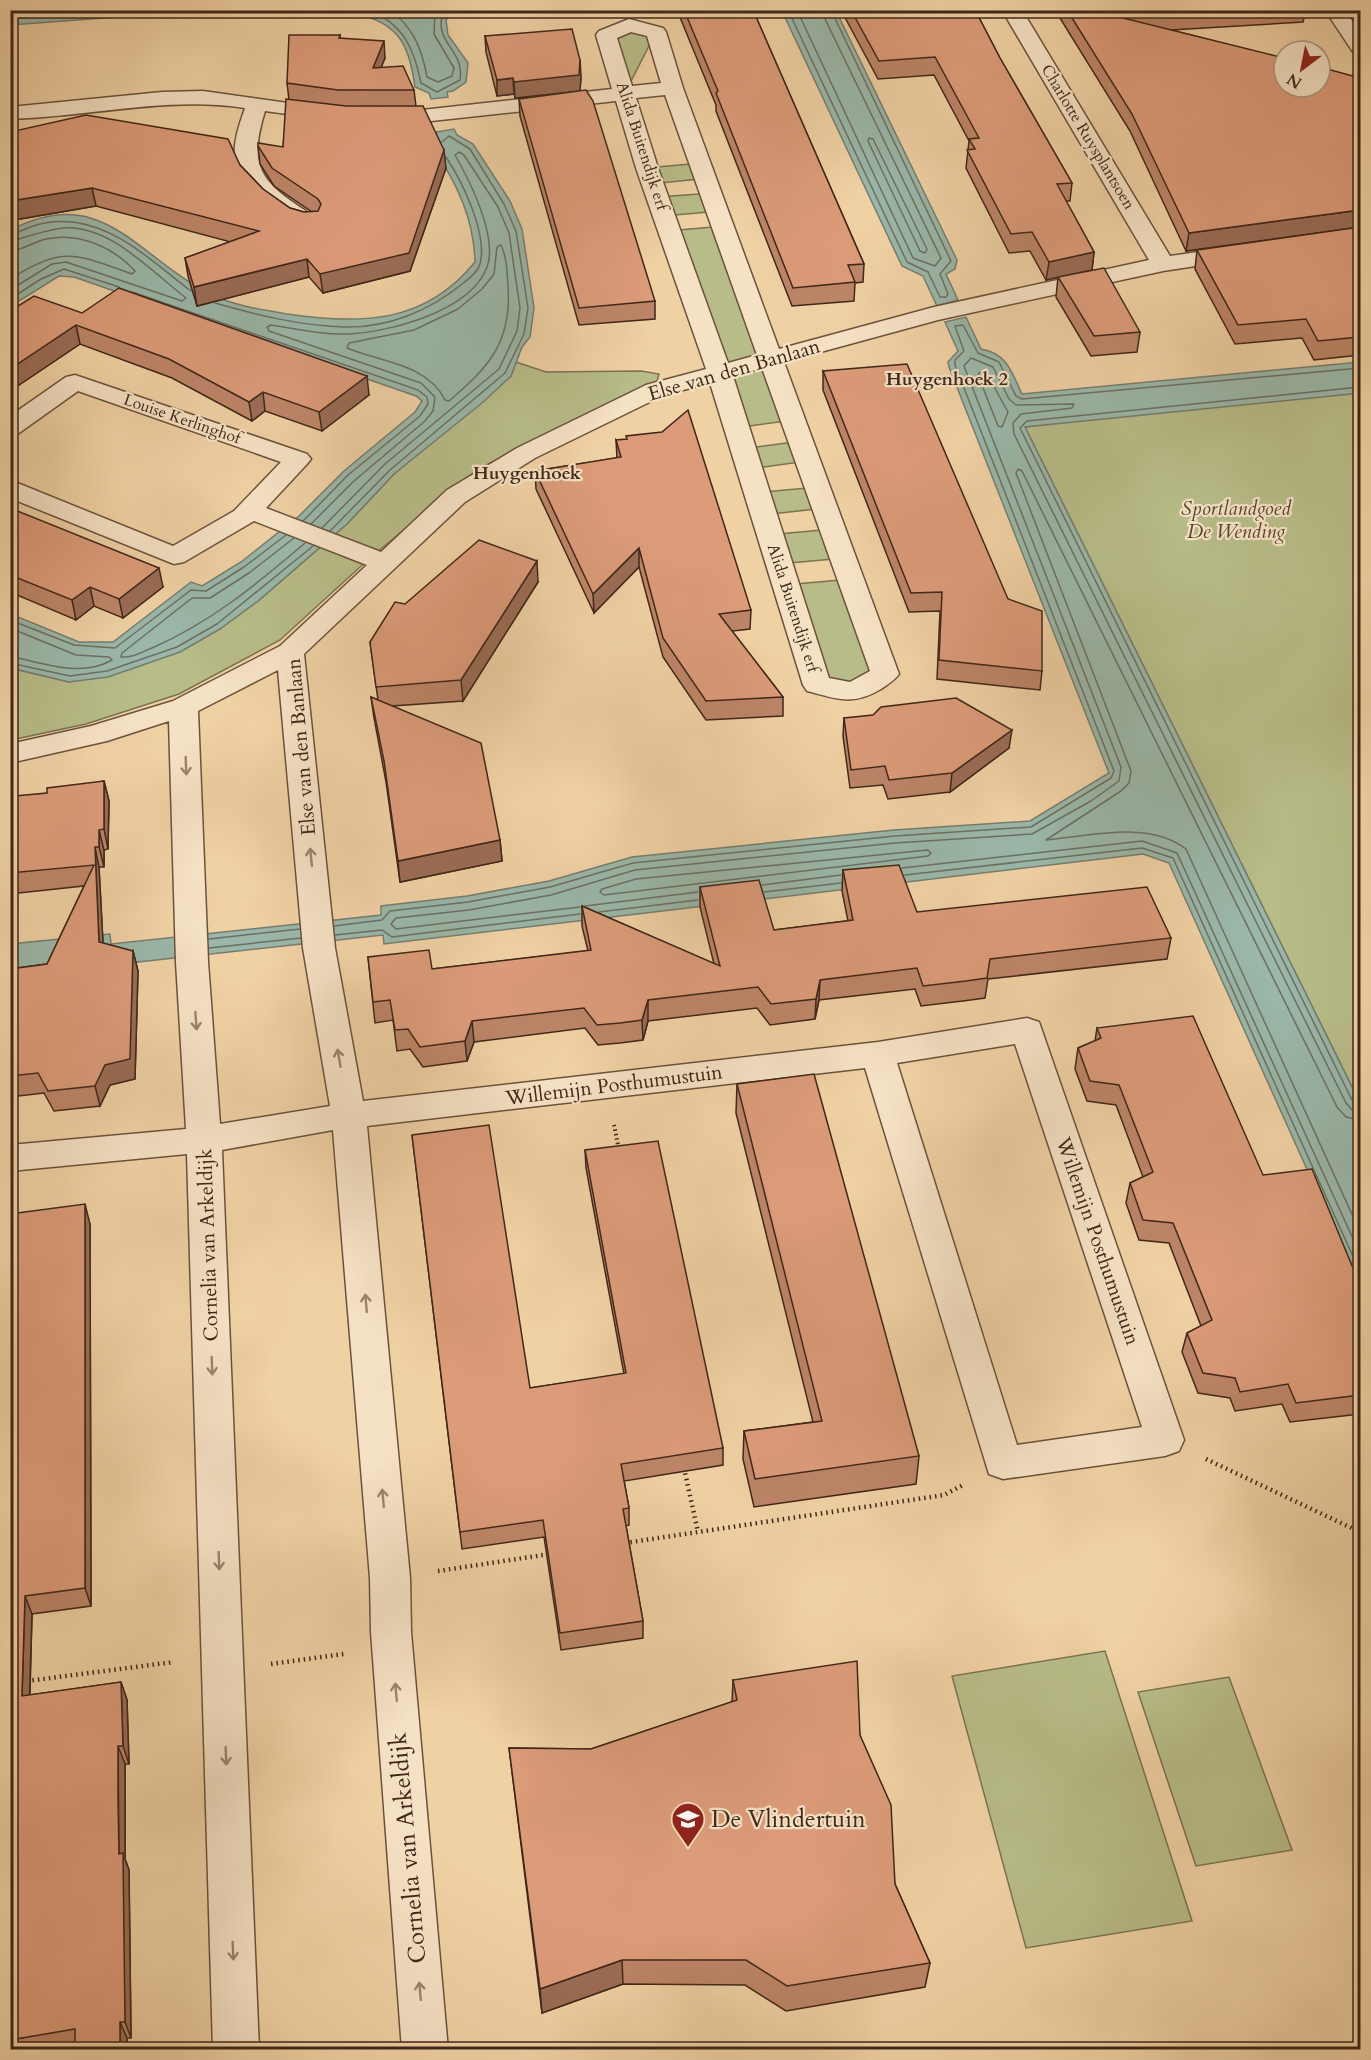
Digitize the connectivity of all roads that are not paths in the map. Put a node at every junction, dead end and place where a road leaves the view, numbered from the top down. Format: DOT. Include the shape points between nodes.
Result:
graph roads {
  1 [pos="1012,10"];
  2 [pos="1335,10"];
  3 [pos="1360,48"];
  4 [pos="673,88"];
  5 [pos="624,93"];
  6 [pos="257,103"];
  7 [pos="10,113"];
  8 [pos="310,223"];
  9 [pos="1268,249"];
  10 [pos="1163,264"];
  11 [pos="771,358"];
  12 [pos="719,371"];
  13 [pos="10,428"];
  14 [pos="10,488"];
  15 [pos="251,511"];
  16 [pos="383,562"];
  17 [pos="290,652"];
  18 [pos="183,707"];
  19 [pos="10,754"];
  20 [pos="878,1054"];
  21 [pos="349,1115"];
  22 [pos="204,1140"];
  23 [pos="10,1158"];
  24 [pos="236,2049"];
  25 [pos="425,2049"];
  1 -- 10 [label="street, Charlotte Ruysplantsoen"];
  2 -- 3 [label="street"];
  4 -- 5 [label="street"];
  4 -- 5 [label="street, Alida Buitendijk erf" via="656,32 629,25 606,35"];
  4 -- 11 [label="street, Alida Buitendijk erf"];
  5 -- 6 [label="street" via="422,116 355,116"];
  5 -- 12 [label="street, Alida Buitendijk erf"];
  6 -- 7 [label="street" via="187,97"];
  6 -- 8 [label="street" via="244,143 244,161 254,180 273,200"];
  9 -- 10 [label="street, Else van den Banlaan"];
  10 -- 11 [label="street, Else van den Banlaan" via="934,314"];
  11 -- 12 [label="street, Else van den Banlaan"];
  11 -- 12 [label="street, Alida Buitendijk erf" via="885,674 854,692 817,685"];
  12 -- 16 [label="street, Else van den Banlaan" via="655,390 526,453 456,496"];
  13 -- 15 [label="street, Louise Kerlinghof" via="75,382 297,459"];
  14 -- 15 [label="street, Louise Kerlinghof" via="174,556"];
  15 -- 16 [label="street"];
  16 -- 17 [label="street, Else van den Banlaan"];
  17 -- 18 [label="street"];
  21 -- 17 [label="street, Else van den Banlaan, one-way" via="320,948"];
  18 -- 19 [label="street" via="97,734"];
  18 -- 22 [label="street, one-way" via="192,962"];
  20 -- 20 [label="street, Willemijn Posthumustuin" via="1003,1464 1165,1440 1027,1030"];
  20 -- 21 [label="street, Willemijn Posthumustuin"];
  21 -- 22 [label="street, Cornelia van Arkeldijk"];
  25 -- 21 [label="street, Cornelia van Arkeldijk, one-way" via="392,1647 390,1578"];
  22 -- 23 [label="street"];
  22 -- 24 [label="street, Cornelia van Arkeldijk, one-way"];
}
